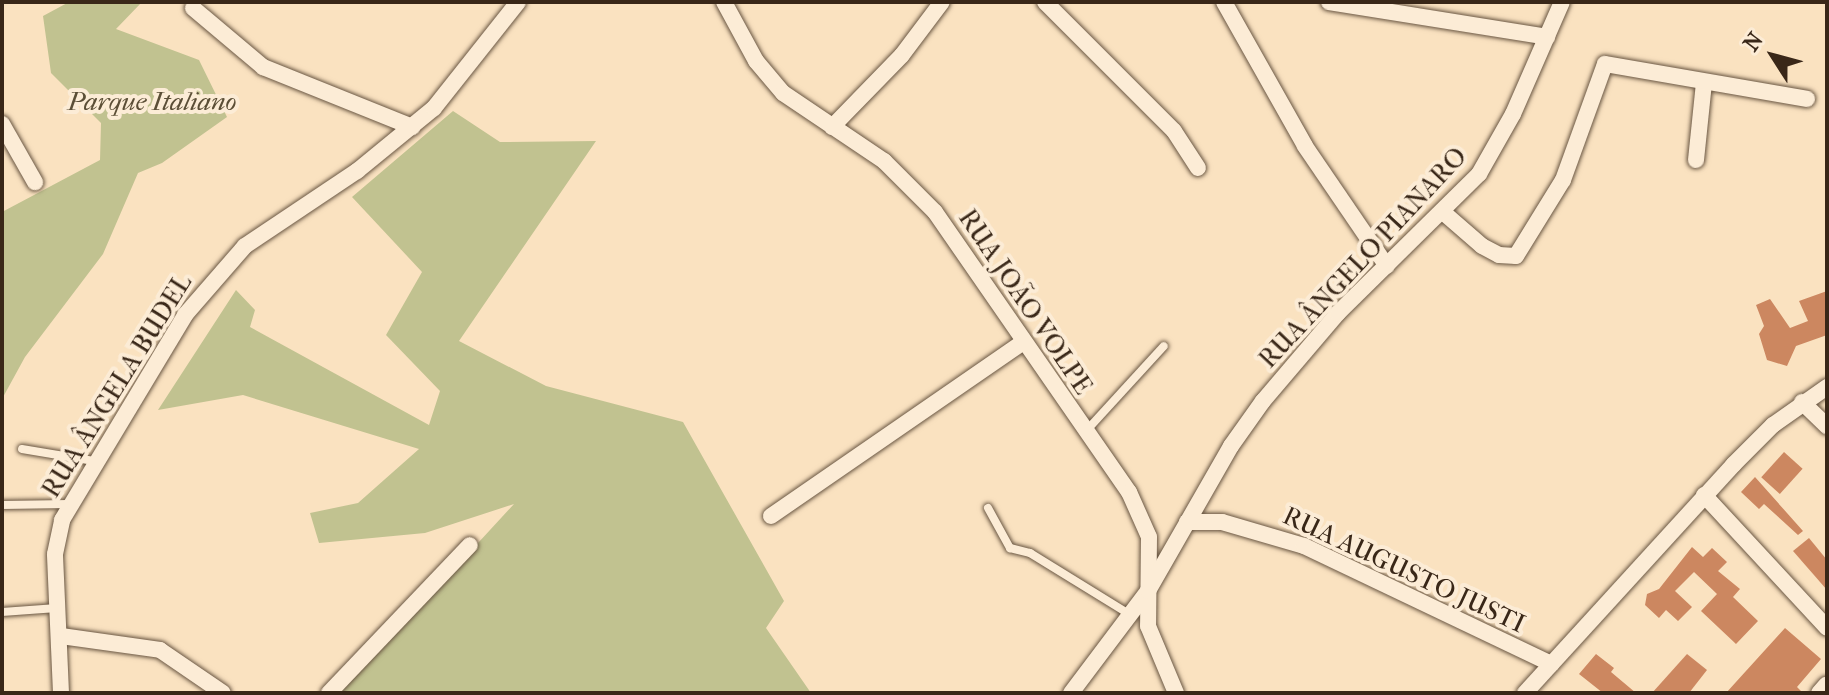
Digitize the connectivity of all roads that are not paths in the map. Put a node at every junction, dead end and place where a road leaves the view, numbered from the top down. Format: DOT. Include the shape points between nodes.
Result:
graph roads {
  1 [pos="518,2"];
  2 [pos="724,2"];
  3 [pos="942,2"];
  4 [pos="1045,2"];
  5 [pos="1224,2"];
  6 [pos="1329,2"];
  7 [pos="1562,2"];
  8 [pos="193,8"];
  9 [pos="1547,37"];
  10 [pos="1704,82"];
  11 [pos="1807,99"];
  12 [pos="2,124"];
  13 [pos="412,127"];
  14 [pos="832,127"];
  15 [pos="1696,160"];
  16 [pos="1198,168"];
  17 [pos="35,182"];
  18 [pos="1444,213"];
  19 [pos="1387,266"];
  20 [pos="1022,343"];
  21 [pos="1164,346"];
  22 [pos="1827,387"];
  23 [pos="1802,402"];
  24 [pos="1827,426"];
  25 [pos="1085,432"];
  26 [pos="22,449"];
  27 [pos="94,461"];
  28 [pos="1704,495"];
  29 [pos="69,504"];
  30 [pos="2,505"];
  31 [pos="988,508"];
  32 [pos="771,516"];
  33 [pos="1187,522"];
  34 [pos="470,545"];
  35 [pos="1148,591"];
  36 [pos="58,608"];
  37 [pos="2,612"];
  38 [pos="1129,614"];
  39 [pos="1825,621"];
  40 [pos="61,636"];
  41 [pos="1551,664"];
  42 [pos="1826,685"];
  43 [pos="61,693"];
  44 [pos="223,693"];
  45 [pos="329,693"];
  46 [pos="1071,693"];
  47 [pos="1176,693"];
  48 [pos="1525,693"];
  49 [pos="1819,693"];
  1 -- 13 [label="street, RUA ÂNGELA BUDEL" via="467,71"];
  2 -- 14 [label="street, RUA JOÃO VOLPE" via="769,78"];
  3 -- 14 [label="street" via="902,55"];
  4 -- 16 [label="street" via="1174,131"];
  5 -- 19 [label="street" via="1305,146"];
  6 -- 9 [label="street"];
  7 -- 9 [label="street, RUA ÂNGELO PIANARO"];
  8 -- 13 [label="street" via="263,67"];
  9 -- 18 [label="street, RUA ÂNGELO PIANARO" via="1494,151"];
  10 -- 11 [label="street"];
  10 -- 15 [label="street"];
  10 -- 18 [label="street" via="1605,64 1563,180 1516,256 1482,246"];
  12 -- 17 [label="street"];
  13 -- 27 [label="street, RUA ÂNGELA BUDEL" via="226,263 185,315"];
  14 -- 20 [label="street, RUA JOÃO VOLPE" via="918,191"];
  18 -- 19 [label="street, RUA ÂNGELO PIANARO"];
  19 -- 33 [label="street, RUA ÂNGELO PIANARO" via="1319,333 1263,401"];
  20 -- 25 [label="street, RUA JOÃO VOLPE"];
  20 -- 32 [label="street"];
  21 -- 25 [label="lane"];
  22 -- 23 [label="street"];
  23 -- 24 [label="street"];
  23 -- 28 [label="street"];
  25 -- 35 [label="street, RUA JOÃO VOLPE" via="1146,521 1151,551"];
  26 -- 27 [label="lane"];
  27 -- 29 [label="street, RUA ÂNGELA BUDEL"];
  28 -- 39 [label="street"];
  28 -- 41 [label="street"];
  29 -- 30 [label="lane"];
  29 -- 36 [label="street, RUA ÂNGELA BUDEL" via="55,554"];
  31 -- 38 [label="lane" via="1010,548 1030,553"];
  33 -- 35 [label="street, RUA ÂNGELO PIANARO"];
  33 -- 41 [label="street, RUA AUGUSTO JUSTI" via="1222,522 1304,546"];
  34 -- 45 [label="street"];
  35 -- 38 [label="street, RUA ÂNGELO PIANARO"];
  35 -- 47 [label="street, RUA JOÃO VOLPE" via="1152,643"];
  36 -- 37 [label="lane"];
  36 -- 40 [label="street, RUA ÂNGELA BUDEL"];
  38 -- 46 [label="street, RUA ÂNGELO PIANARO"];
  40 -- 43 [label="street, RUA ÂNGELA BUDEL"];
  40 -- 44 [label="street" via="160,650 194,668"];
  41 -- 48 [label="street"];
  42 -- 49 [label="street"];
}
